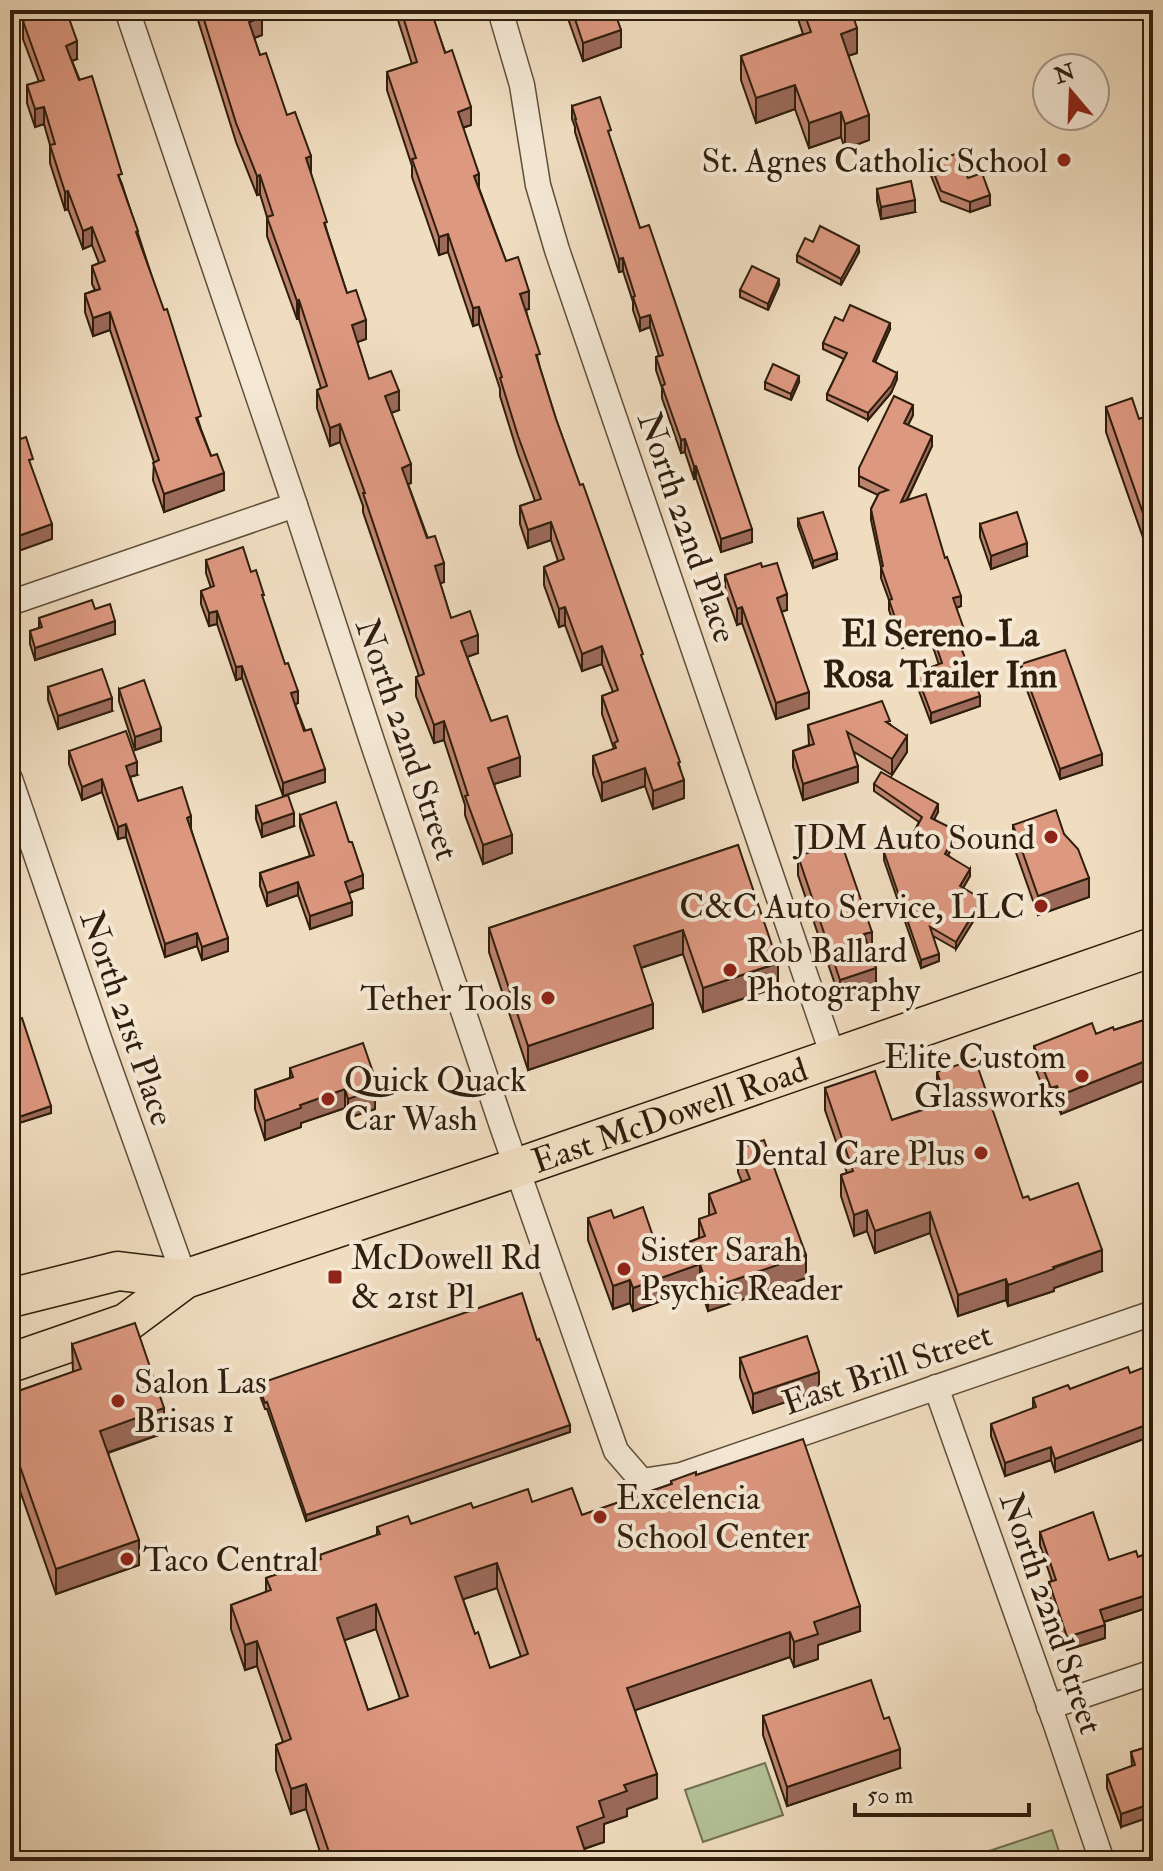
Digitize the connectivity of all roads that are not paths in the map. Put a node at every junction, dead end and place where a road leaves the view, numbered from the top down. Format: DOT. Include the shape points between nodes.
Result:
graph roads {
  1 [pos="127,10"];
  2 [pos="500,10"];
  3 [pos="295,505"];
  4 [pos="10,603"];
  5 [pos="10,779"];
  6 [pos="1153,947"];
  7 [pos="834,1059"];
  8 [pos="516,1168"];
  9 [pos="185,1279"];
  10 [pos="10,1298"];
  11 [pos="1153,1313"];
  12 [pos="10,1363"];
  13 [pos="936,1387"];
  14 [pos="642,1481"];
  15 [pos="1153,1672"];
  16 [pos="1049,1707"];
  17 [pos="1102,1861"];
  1 -- 3 [label="street, North 22nd Street"];
  2 -- 7 [label="street, North 22nd Place" via="522,85 538,185 557,250"];
  3 -- 4 [label="street"];
  3 -- 8 [label="street, North 22nd Street"];
  5 -- 9 [label="street, North 21st Place"];
  6 -- 7 [label="main road, East McDowell Road"];
  7 -- 8 [label="main road, East McDowell Road"];
  8 -- 9 [label="main road, East McDowell Road"];
  8 -- 14 [label="street, North 22nd Street" via="616,1451"];
  9 -- 10 [label="main road, East McDowell Road" via="118,1271"];
  9 -- 12 [label="main road, East McDowell Road" via="126,1323"];
  11 -- 13 [label="street, East Brill Street"];
  13 -- 14 [label="street, East Brill Street" via="681,1475"];
  13 -- 16 [label="street, North 22nd Street"];
  15 -- 16 [label="street"];
  16 -- 17 [label="street, North 22nd Street"];
}
